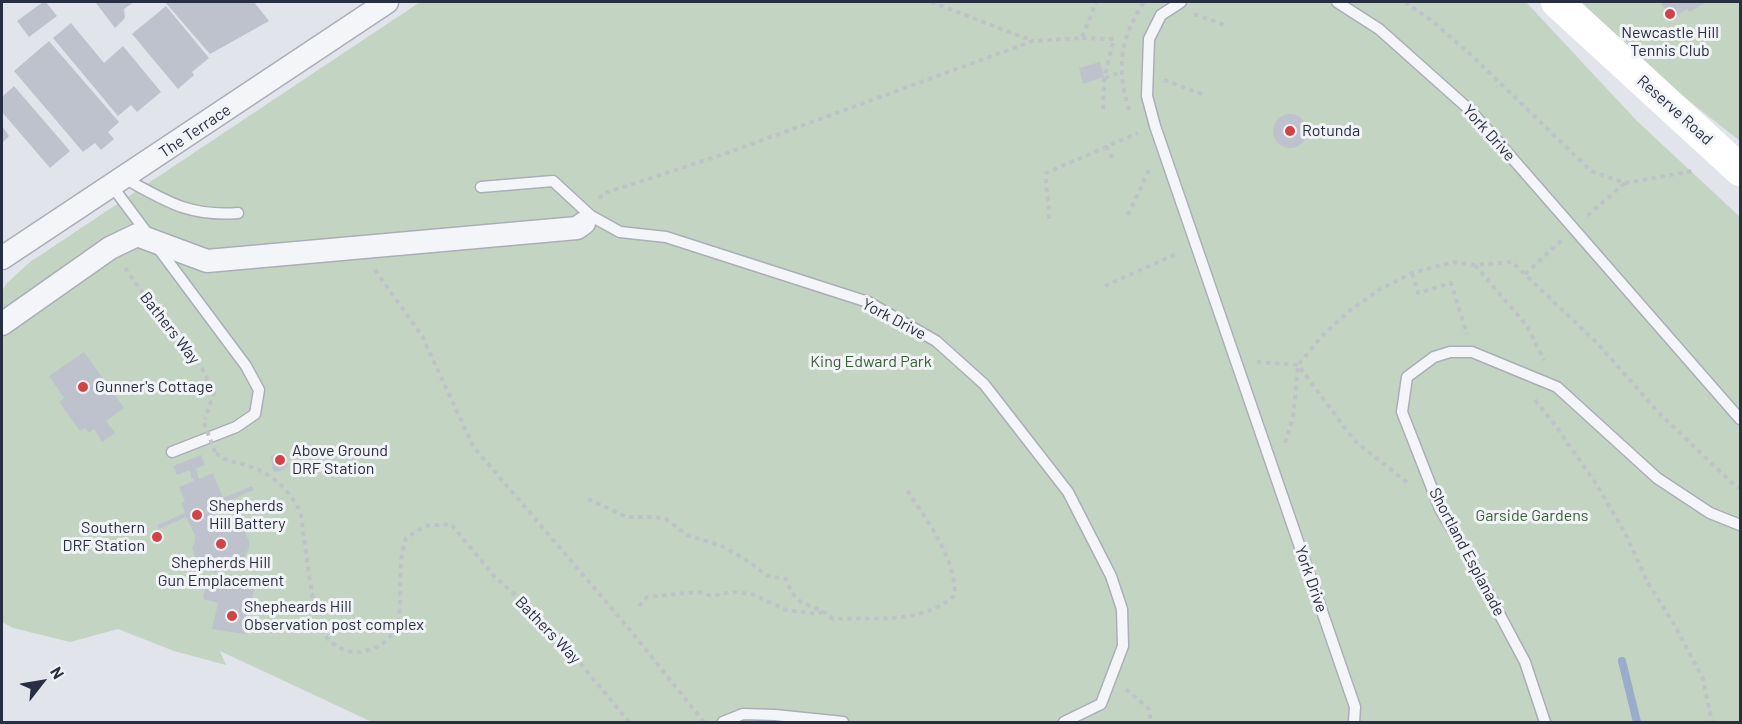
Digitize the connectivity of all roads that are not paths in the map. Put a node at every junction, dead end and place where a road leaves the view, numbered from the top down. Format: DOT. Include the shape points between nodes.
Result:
graph roads {
  1 [pos="387,2"];
  2 [pos="1181,2"];
  3 [pos="1337,2"];
  4 [pos="1557,2"];
  5 [pos="1740,170"];
  6 [pos="118,182"];
  7 [pos="480,187"];
  8 [pos="238,213"];
  9 [pos="591,215"];
  10 [pos="151,239"];
  11 [pos="2,258"];
  12 [pos="2,324"];
  13 [pos="1740,419"];
  14 [pos="172,453"];
  15 [pos="1740,525"];
  16 [pos="723,723"];
  17 [pos="843,723"];
  18 [pos="1064,723"];
  19 [pos="1354,723"];
  20 [pos="1545,723"];
  1 -- 6 [label="street, The Terrace"];
  2 -- 19 [label="lane, York Drive" via="1161,15 1149,39 1147,96 1355,707"];
  3 -- 13 [label="lane, York Drive" via="1379,29 1471,111"];
  4 -- 5 [label="main road, Reserve Road"];
  6 -- 8 [label="lane" via="175,206 215,214"];
  6 -- 10 [label="lane"];
  6 -- 11 [label="street, The Terrace"];
  7 -- 9 [label="lane, York Drive" via="553,182"];
  9 -- 10 [label="street" via="577,228 207,261"];
  9 -- 18 [label="lane, York Drive" via="620,232 666,237 868,302 936,341 976,376 1068,492 1111,576 1122,609 1123,646 1101,704"];
  10 -- 12 [label="street" via="137,235 110,248"];
  10 -- 14 [label="lane" via="246,366 259,390 255,414 236,427"];
  15 -- 20 [label="lane, Shortland Esplanade" via="1710,513 1657,478 1557,387 1472,352 1434,357 1407,377 1402,412 1440,509 1525,662"];
  16 -- 17 [label="lane" via="743,714"];
}
